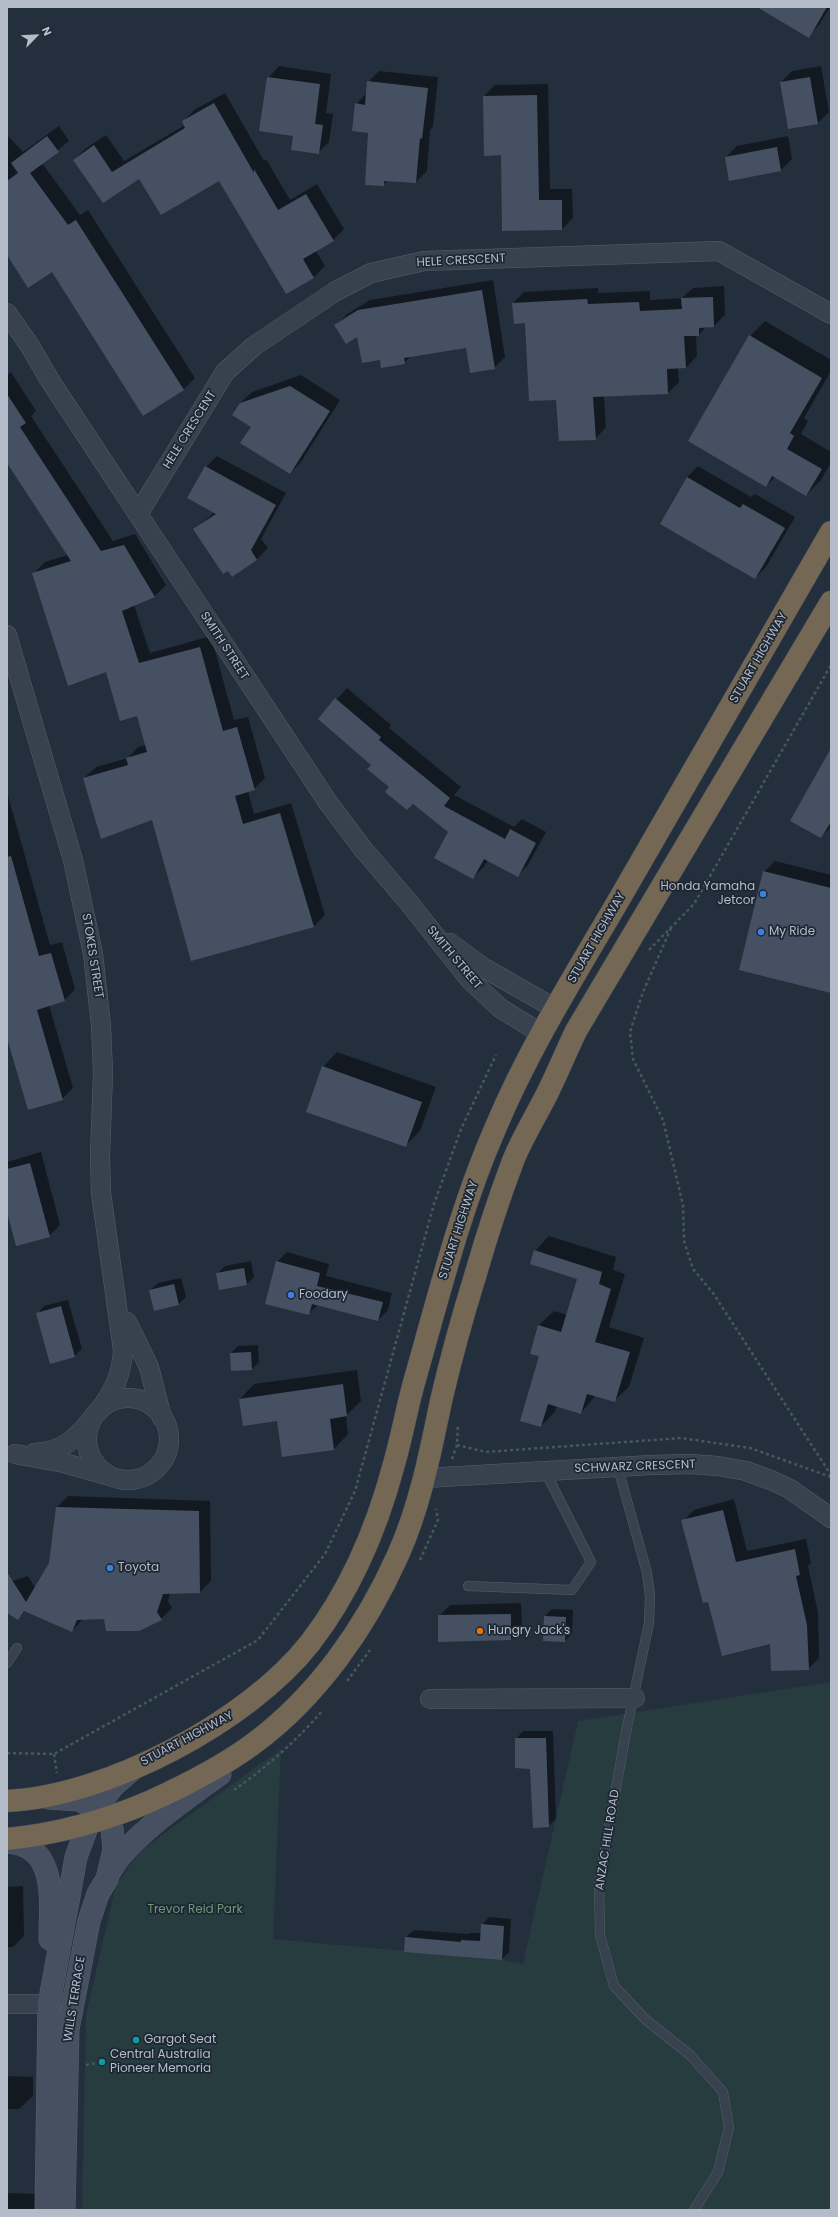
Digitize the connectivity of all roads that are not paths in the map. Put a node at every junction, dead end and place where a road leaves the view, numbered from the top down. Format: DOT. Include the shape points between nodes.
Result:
graph roads {
  1 [pos="7,313"];
  2 [pos="831,314"];
  3 [pos="7,335"];
  4 [pos="49,379"];
  5 [pos="138,514"];
  6 [pos="831,532"];
  7 [pos="831,602"];
  8 [pos="7,635"];
  9 [pos="410,904"];
  10 [pos="556,1009"];
  11 [pos="581,1022"];
  12 [pos="542,1034"];
  13 [pos="569,1046"];
  14 [pos="116,1286"];
  15 [pos="96,1414"];
  16 [pos="162,1418"];
  17 [pos="11,1454"];
  18 [pos="394,1467"];
  19 [pos="618,1468"];
  20 [pos="543,1471"];
  21 [pos="113,1477"];
  22 [pos="425,1478"];
  23 [pos="830,1516"];
  24 [pos="468,1586"];
  25 [pos="17,1648"];
  26 [pos="7,1663"];
  27 [pos="635,1698"];
  28 [pos="430,1699"];
  29 [pos="254,1744"];
  30 [pos="138,1765"];
  31 [pos="39,1798"];
  32 [pos="7,1801"];
  33 [pos="98,1816"];
  34 [pos="7,1839"];
  35 [pos="7,1842"];
  36 [pos="107,1879"];
  37 [pos="7,2004"];
  38 [pos="49,2004"];
  39 [pos="72,2004"];
  40 [pos="46,2210"];
  41 [pos="64,2210"];
  42 [pos="694,2210"];
  1 -- 4 [label="street, SMITH STREET"];
  2 -- 5 [label="street, HELE CRESCENT" via="719,252 424,261 371,273 336,291 254,346 225,372"];
  3 -- 4 [label="street, SMITH STREET" via="20,345"];
  4 -- 5 [label="street, SMITH STREET"];
  5 -- 9 [label="street, SMITH STREET" via="327,801 363,849"];
  6 -- 10 [label="highway, STUART HIGHWAY"];
  7 -- 11 [label="highway"];
  8 -- 14 [label="street, STOKES STREET" via="73,860 93,954 101,1025 103,1073 101,1193"];
  9 -- 10 [label="street, SMITH STREET" via="467,957"];
  9 -- 12 [label="street, SMITH STREET" via="484,994 514,1018"];
  10 -- 11 [label="highway"];
  10 -- 12 [label="highway, STUART HIGHWAY"];
  11 -- 13 [label="highway"];
  12 -- 13 [label="highway"];
  12 -- 18 [label="highway, STUART HIGHWAY" via="517,1081 476,1176 447,1265 415,1378"];
  13 -- 22 [label="highway" via="514,1159 492,1222 442,1398"];
  14 -- 15 [label="street" via="123,1337 123,1364 115,1387"];
  14 -- 16 [label="street" via="134,1340 149,1367"];
  15 -- 16 [label="street" via="111,1402 127,1398 148,1404"];
  15 -- 17 [label="street" via="81,1433 65,1446 44,1453"];
  15 -- 21 [label="street" via="89,1426 89,1450 98,1467"];
  16 -- 21 [label="street" via="167,1426 168,1446 160,1465 139,1478 123,1480"];
  17 -- 21 [label="street" via="64,1463"];
  18 -- 22 [label="highway"];
  18 -- 30 [label="highway, STUART HIGHWAY" via="355,1573 309,1644 276,1679 231,1716 173,1749"];
  19 -- 20 [label="street, SCHWARZ CRESCENT"];
  19 -- 23 [label="street, SCHWARZ CRESCENT" via="690,1464 746,1471 790,1489"];
  19 -- 27 [label="lane, ANZAC HILL ROAD" via="641,1548 650,1596 649,1623"];
  20 -- 22 [label="street, SCHWARZ CRESCENT"];
  20 -- 24 [label="lane" via="591,1562 572,1590"];
  22 -- 29 [label="highway" via="398,1554 362,1624 319,1680 288,1714"];
  25 -- 26 [label="lane"];
  27 -- 28 [label="street"];
  27 -- 42 [label="lane, ANZAC HILL ROAD" via="626,1732 599,1884 600,1936 614,1986 645,2019 690,2055 723,2092 729,2128 718,2172"];
  29 -- 33 [label="highway" via="198,1779"];
  29 -- 36 [label="main road" via="134,1842 121,1856"];
  30 -- 31 [label="highway, STUART HIGHWAY" via="101,1781"];
  30 -- 33 [label="main road" via="113,1786"];
  31 -- 32 [label="highway, STUART HIGHWAY"];
  31 -- 33 [label="main road" via="79,1800"];
  33 -- 34 [label="highway" via="56,1832"];
  33 -- 36 [label="main road, WILLS TERRACE" via="112,1828 114,1850"];
  33 -- 38 [label="main road, WILLS TERRACE" via="76,1857"];
  35 -- 38 [label="main road" via="28,1848 37,1855 48,1875"];
  36 -- 39 [label="main road, WILLS TERRACE" via="98,1894 89,1922"];
  37 -- 38 [label="street"];
  38 -- 39 [label="main road"];
  38 -- 40 [label="main road, WILLS TERRACE"];
  39 -- 41 [label="main road, WILLS TERRACE" via="68,2029"];
}
